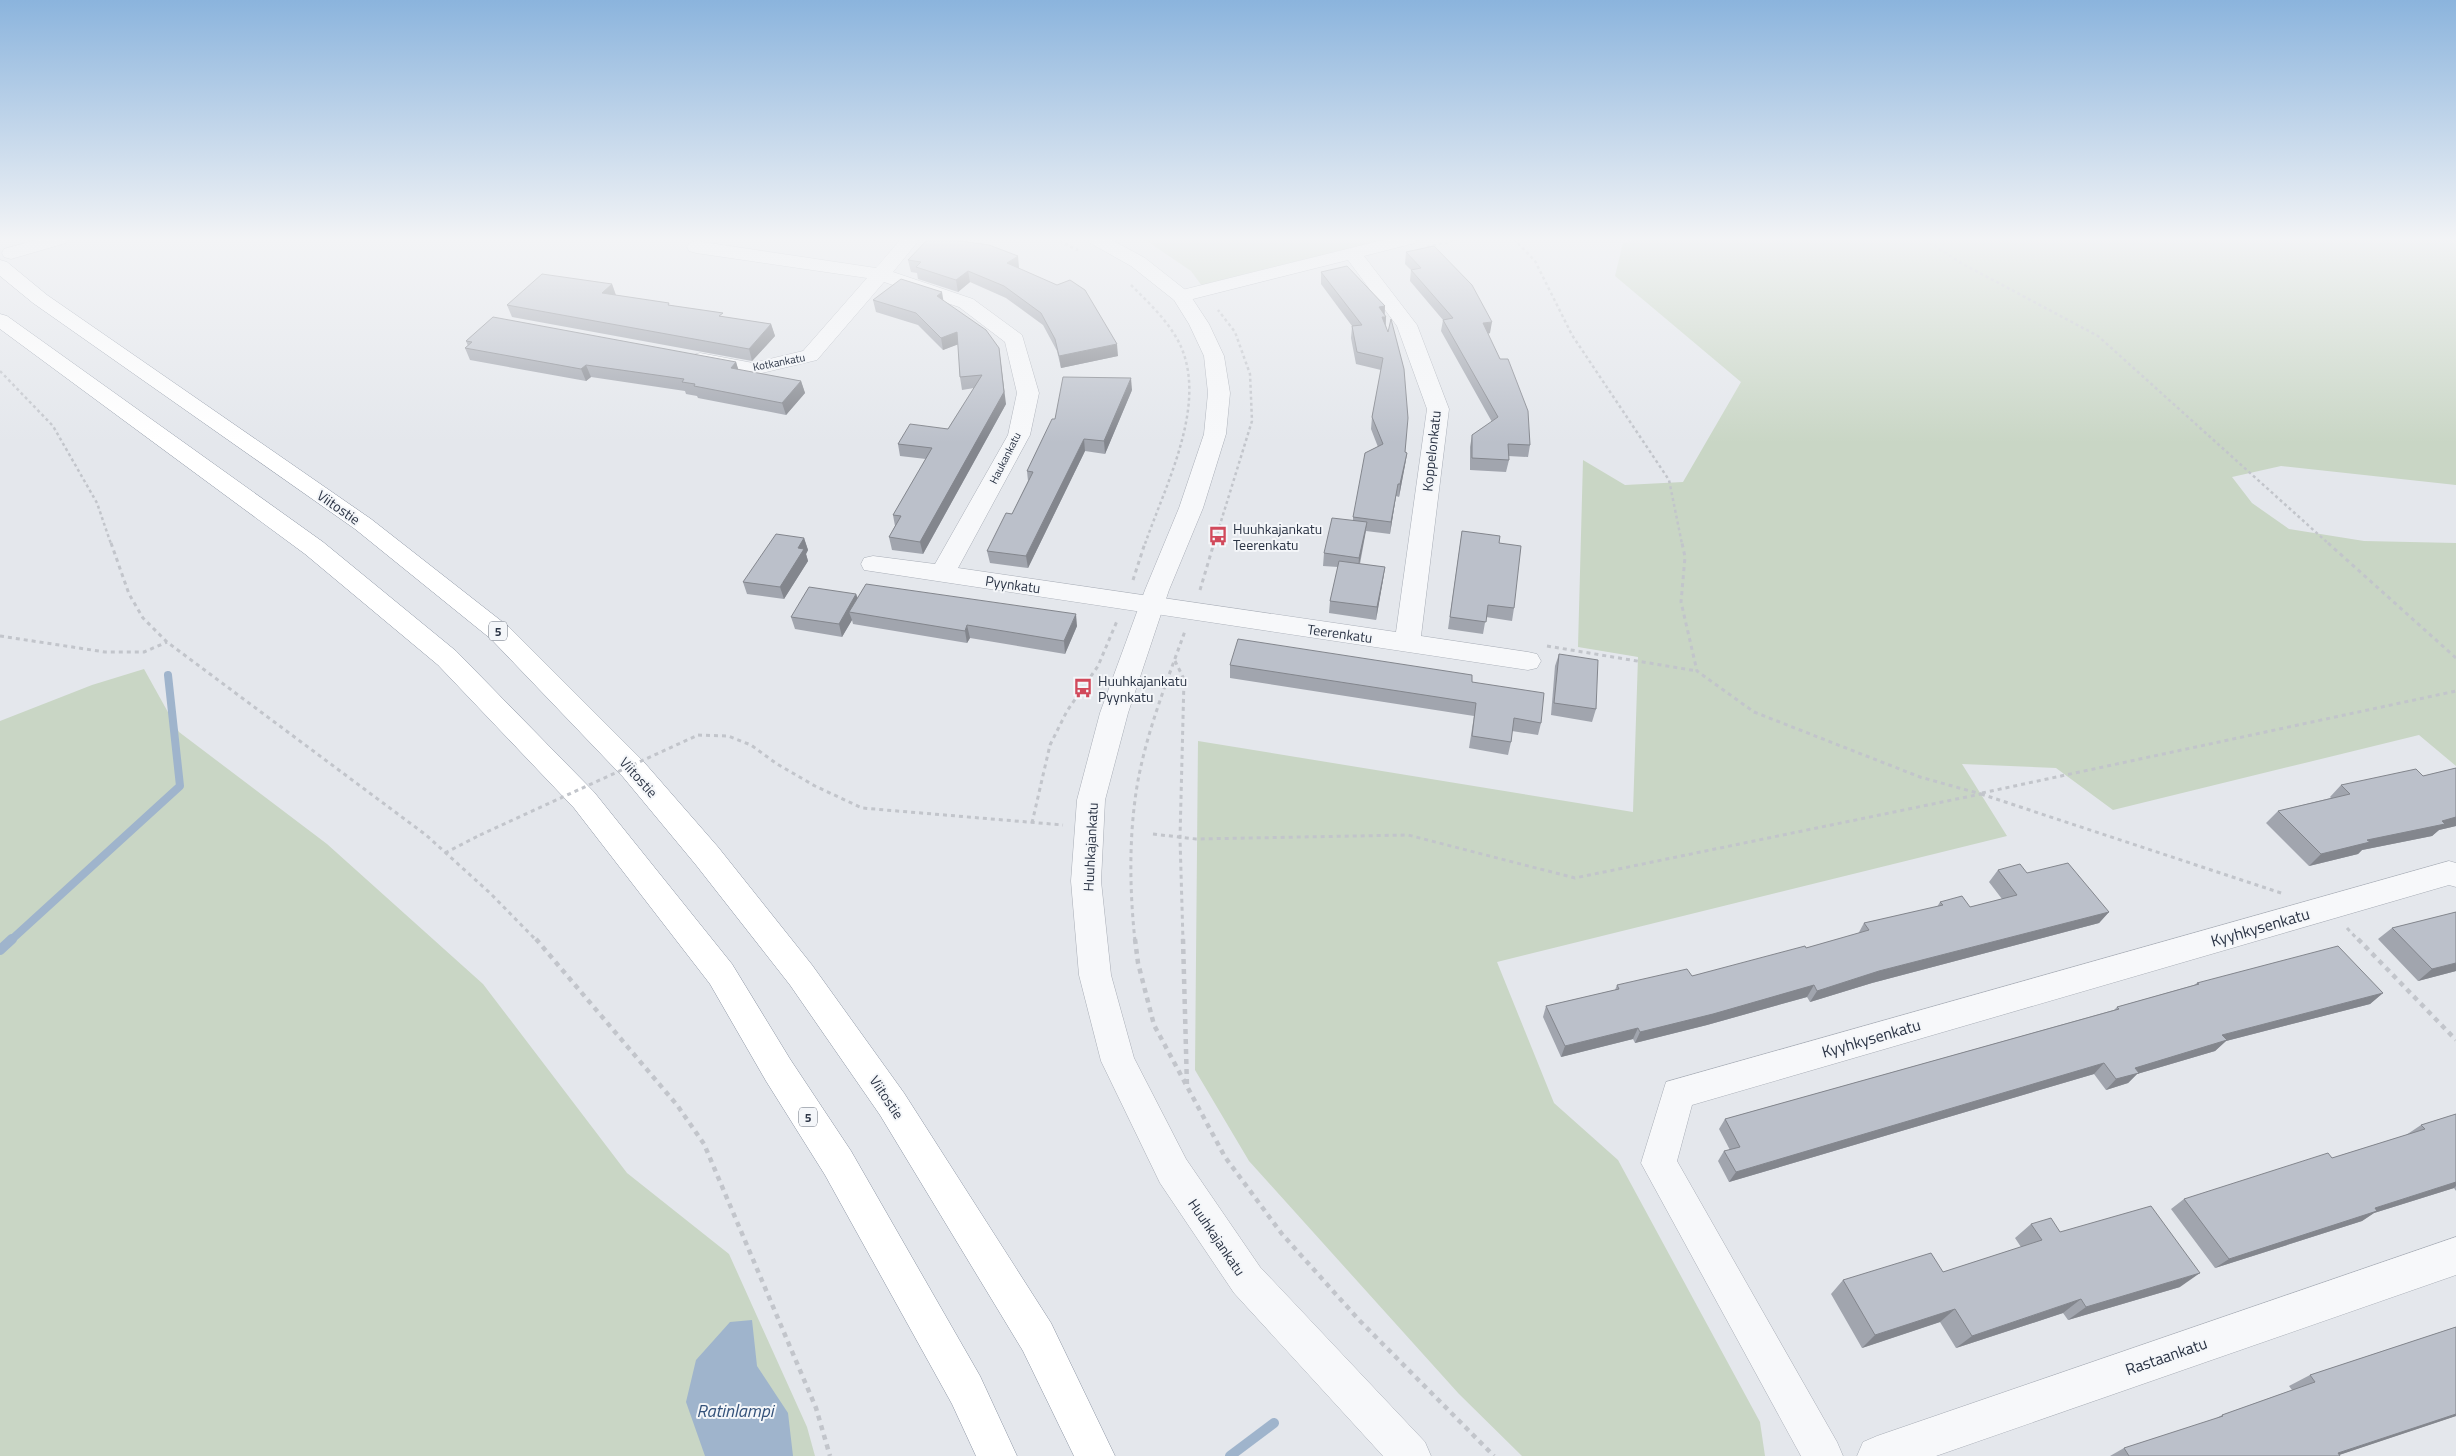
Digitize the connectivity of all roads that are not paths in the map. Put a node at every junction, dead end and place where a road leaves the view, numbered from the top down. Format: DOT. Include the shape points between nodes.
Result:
graph roads {
  1 [pos="51,307"];
  2 [pos="852,307"];
  3 [pos="971,307"];
  4 [pos="1188,307"];
  5 [pos="1393,307"];
  6 [pos="0,320"];
  7 [pos="684,356"];
  8 [pos="873,564"];
  9 [pos="942,574"];
  10 [pos="1139,602"];
  11 [pos="1407,643"];
  12 [pos="1533,653"];
  13 [pos="2456,875"];
  14 [pos="2456,1256"];
  15 [pos="997,1456"];
  16 [pos="1095,1456"];
  17 [pos="1411,1456"];
  18 [pos="1823,1456"];
  19 [pos="1877,1456"];
  1 -- 16 [label="highway, Viitostie / 5" via="363,524 493,627 633,770 707,856 801,975 892,1104 1037,1337"];
  2 -- 7 [label="street, Kotkankatu" via="810,356 753,369"];
  3 -- 9 [label="street, Haukankatu" via="1015,339 1028,393 1019,434"];
  4 -- 10 [label="street, Huuhkajankatu" via="1214,356 1219,393 1215,434 1192,508"];
  5 -- 11 [label="street, Koppelonkatu" via="1407,325 1438,409"];
  6 -- 15 [label="highway, 5" via="314,548 447,658 584,800 721,974 838,1162 966,1390"];
  8 -- 9 [label="street, Pyynkatu"];
  9 -- 10 [label="street, Pyynkatu"];
  10 -- 11 [label="street, Teerenkatu"];
  10 -- 17 [label="street, Huuhkajankatu" via="1091,800 1086,881 1095,975 1118,1061 1173,1171 1247,1280"];
  11 -- 12 [label="street, Teerenkatu"];
  13 -- 18 [label="street, Kyyhkysenkatu" via="2449,873 1678,1093 1660,1163"];
  14 -- 19 [label="street, Rastaankatu"];
}
